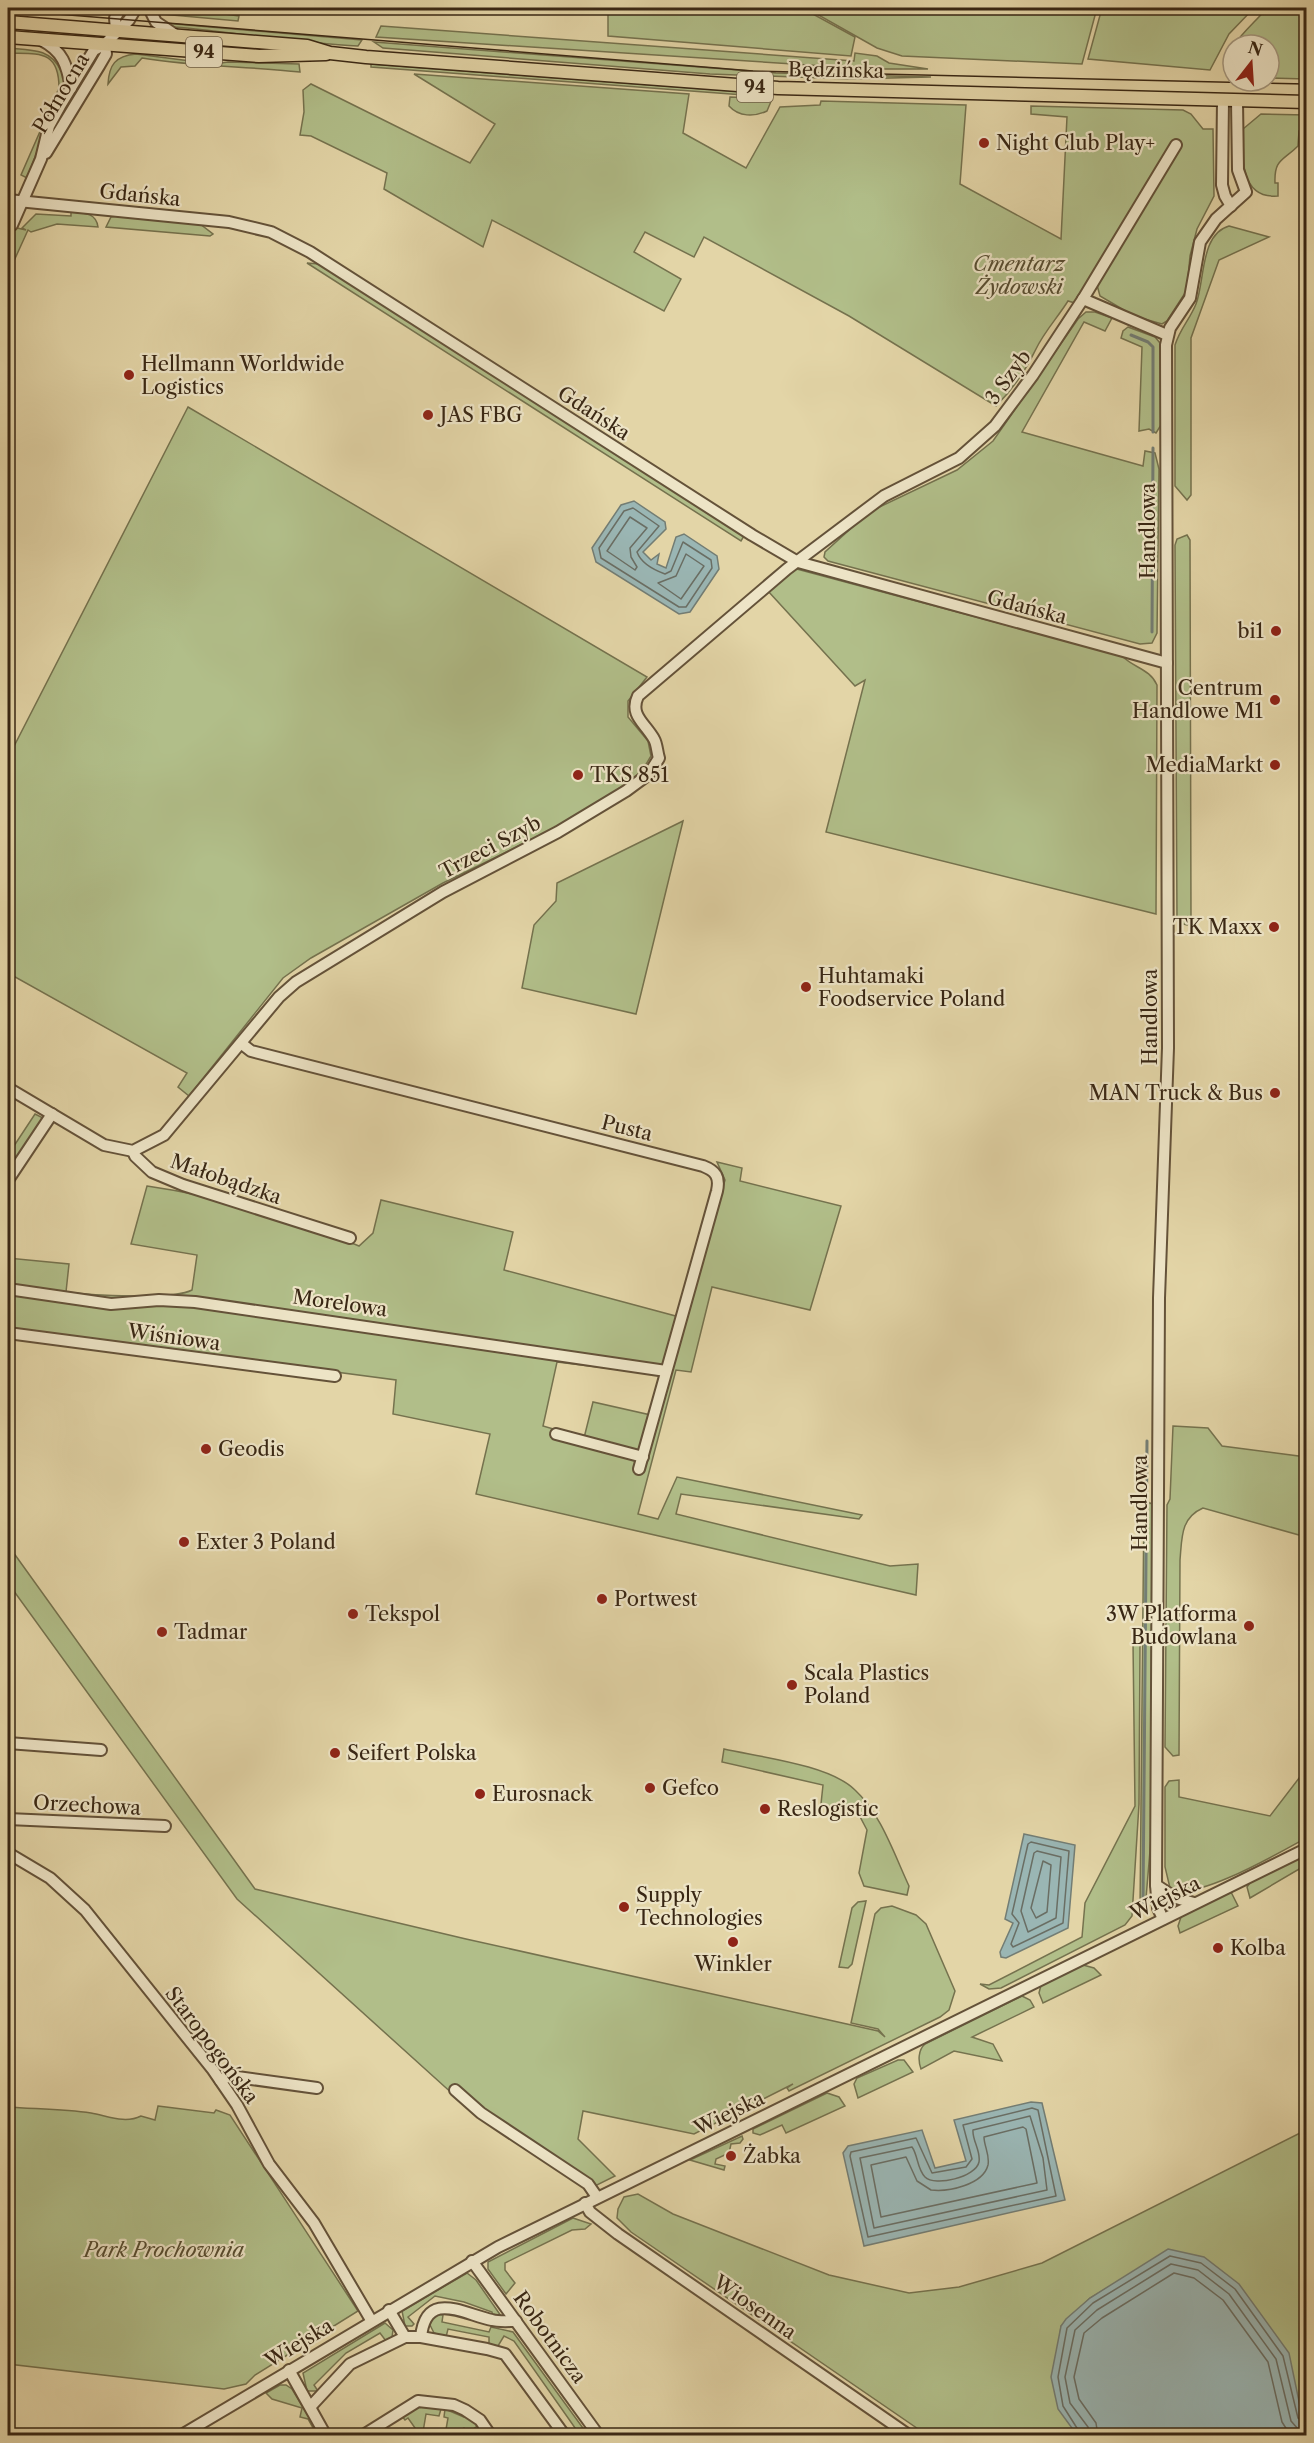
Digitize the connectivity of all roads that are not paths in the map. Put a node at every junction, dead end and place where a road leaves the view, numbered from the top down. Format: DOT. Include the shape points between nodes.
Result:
graph roads {
  1 [pos="121,8"];
  2 [pos="136,8"];
  3 [pos="149,8"];
  4 [pos="8,22"];
  5 [pos="116,30"];
  6 [pos="177,36"];
  7 [pos="8,37"];
  8 [pos="38,39"];
  9 [pos="105,44"];
  10 [pos="330,53"];
  11 [pos="71,88"];
  12 [pos="1223,100"];
  13 [pos="1237,100"];
  14 [pos="1306,102"];
  15 [pos="1176,145"];
  16 [pos="41,159"];
  17 [pos="8,200"];
  18 [pos="22,201"];
  19 [pos="1231,206"];
  20 [pos="12,225"];
  21 [pos="1083,299"];
  22 [pos="1167,335"];
  23 [pos="798,562"];
  24 [pos="1167,663"];
  25 [pos="242,1044"];
  26 [pos="8,1088"];
  27 [pos="52,1114"];
  28 [pos="133,1150"];
  29 [pos="8,1180"];
  30 [pos="350,1238"];
  31 [pos="8,1289"];
  32 [pos="8,1333"];
  33 [pos="666,1371"];
  34 [pos="335,1376"];
  35 [pos="556,1434"];
  36 [pos="643,1457"];
  37 [pos="639,1469"];
  38 [pos="8,1743"];
  39 [pos="101,1750"];
  40 [pos="8,1819"];
  41 [pos="165,1826"];
  42 [pos="1306,1848"];
  43 [pos="8,1853"];
  44 [pos="1156,1885"];
  45 [pos="1194,1903"];
  46 [pos="1163,1919"];
  47 [pos="220,2080"];
  48 [pos="317,2088"];
  49 [pos="455,2090"];
  50 [pos="597,2197"];
  51 [pos="585,2203"];
  52 [pos="472,2260"];
  53 [pos="389,2310"];
  54 [pos="371,2320"];
  55 [pos="516,2321"];
  56 [pos="405,2337"];
  57 [pos="421,2337"];
  58 [pos="289,2370"];
  59 [pos="311,2406"];
  60 [pos="180,2436"];
  61 [pos="326,2436"];
  62 [pos="362,2436"];
  63 [pos="491,2436"];
  64 [pos="565,2436"];
  65 [pos="599,2436"];
  66 [pos="910,2436"];
  1 -- 5 [label="street, Północna" via="115,18"];
  2 -- 5 [label="street, Północna"];
  3 -- 6 [label="street" via="156,22"];
  4 -- 5 [label="main road, Będzińska / 94"];
  5 -- 6 [label="main road, Będzińska / 94"];
  5 -- 9 [label="street, Północna"];
  6 -- 10 [label="main road, Będzińska / 94" via="307,46"];
  7 -- 8 [label="main road, Będzińska / 94"];
  8 -- 9 [label="main road, Będzińska / 94"];
  8 -- 11 [label="street" via="57,50 66,64"];
  9 -- 10 [label="main road, Będzińska / 94" via="259,56"];
  9 -- 11 [label="street, Północna" via="94,50"];
  9 -- 16 [label="street, Północna" via="106,54"];
  10 -- 12 [label="main road, Będzińska / 94" via="778,88"];
  11 -- 16 [label="street, Północna" via="49,126"];
  12 -- 13 [label="main road, Będzińska / 94"];
  12 -- 19 [label="street" via="1222,185"];
  13 -- 14 [label="main road, Będzińska / 94"];
  13 -- 19 [label="street" via="1238,170 1246,192"];
  15 -- 21 [label="street, 3 Szyb"];
  16 -- 18 [label="street, Północna"];
  17 -- 18 [label="street, Gdańska"];
  18 -- 20 [label="street, Północna"];
  18 -- 23 [label="street, Gdańska" via="229,222 263,230 300,246"];
  19 -- 22 [label="street" via="1200,242 1190,298"];
  21 -- 22 [label="street"];
  21 -- 23 [label="street, 3 Szyb" via="1033,375 978,442 959,458 884,496"];
  22 -- 24 [label="street, Handlowa"];
  23 -- 24 [label="street, Gdańska"];
  23 -- 25 [label="street, Trzeci Szyb" via="638,696 636,716 655,741 659,758 649,774 558,832 443,892 296,981"];
  24 -- 44 [label="street, Handlowa" via="1168,1048 1159,1298"];
  25 -- 28 [label="street, Trzeci Szyb" via="164,1136"];
  25 -- 33 [label="street, Pusta" via="251,1051 715,1172 719,1178 717,1191"];
  26 -- 27 [label="street"];
  27 -- 28 [label="street" via="104,1145"];
  27 -- 29 [label="street"];
  28 -- 30 [label="street, Małobądzka" via="152,1172 183,1185"];
  31 -- 33 [label="street, Morelowa" via="111,1304 195,1302"];
  32 -- 34 [label="street, Wiśniowa"];
  33 -- 36 [label="street, Pusta"];
  35 -- 36 [label="street"];
  36 -- 37 [label="street, Pusta"];
  38 -- 39 [label="street"];
  40 -- 41 [label="street, Orzechowa"];
  42 -- 45 [label="street, Wiejska"];
  43 -- 47 [label="street, Staropogońska" via="50,1878 85,1910"];
  44 -- 45 [label="street" via="1176,1898"];
  44 -- 46 [label="street, Handlowa"];
  45 -- 46 [label="street, Wiejska"];
  46 -- 50 [label="street, Wiejska"];
  47 -- 48 [label="street" via="230,2076"];
  47 -- 54 [label="street, Staropogońska" via="269,2164 314,2223"];
  49 -- 50 [label="street" via="481,2113 588,2184"];
  50 -- 51 [label="street, Wiejska"];
  51 -- 52 [label="street, Wiejska"];
  51 -- 66 [label="street, Wiosenna" via="590,2212 618,2234"];
  52 -- 53 [label="street, Wiejska"];
  52 -- 55 [label="street, Robotnicza"];
  53 -- 54 [label="street, Wiejska"];
  53 -- 56 [label="street"];
  54 -- 58 [label="street, Wiejska"];
  55 -- 57 [label="street" via="492,2321 446,2307 432,2311 422,2323"];
  55 -- 65 [label="street, Robotnicza"];
  56 -- 57 [label="street"];
  56 -- 59 [label="street" via="350,2364"];
  57 -- 64 [label="street" via="505,2354"];
  58 -- 59 [label="street"];
  58 -- 60 [label="street, Wiejska"];
  59 -- 61 [label="street"];
  62 -- 63 [label="street" via="418,2401 465,2410 480,2420"];
}
